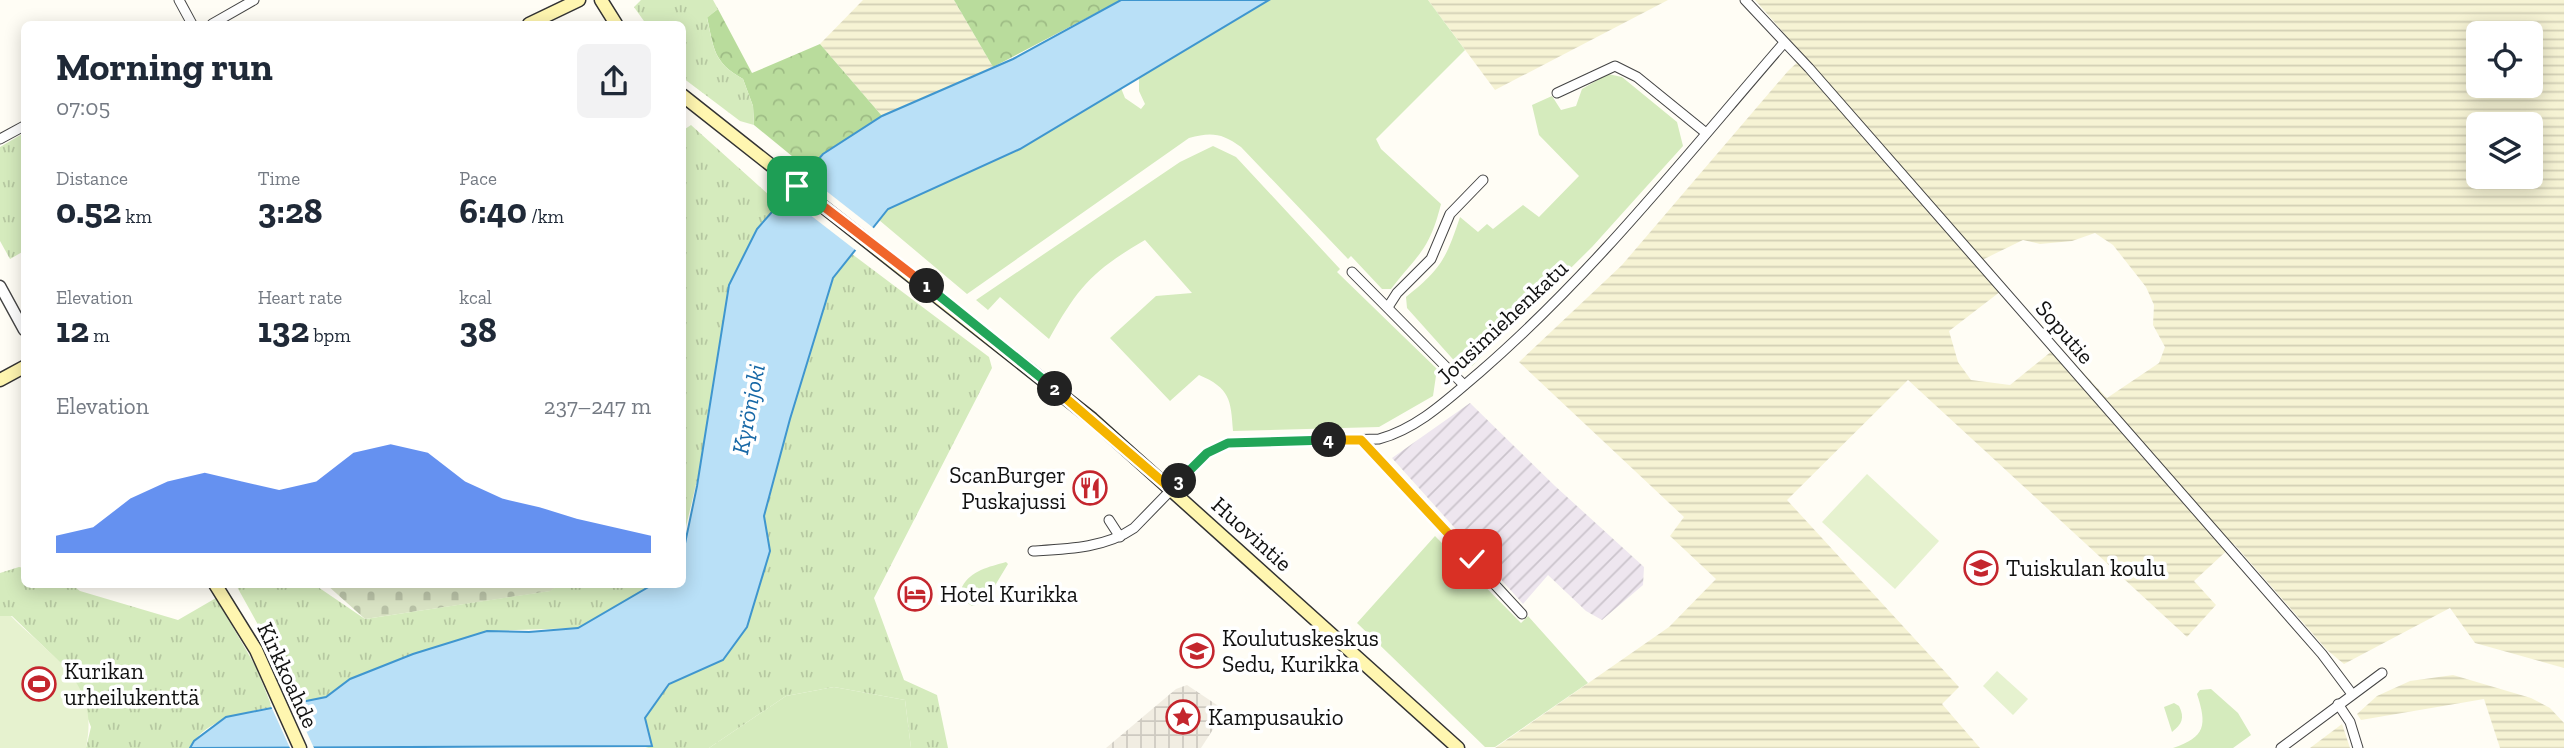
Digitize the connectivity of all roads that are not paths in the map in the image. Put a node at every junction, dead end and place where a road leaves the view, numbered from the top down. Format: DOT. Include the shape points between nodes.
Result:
graph roads {
  1 [pos="179,0"];
  2 [pos="254,0"];
  3 [pos="579,0"];
  4 [pos="601,0"];
  5 [pos="1745,0"];
  6 [pos="190,21"];
  7 [pos="217,21"];
  8 [pos="535,21"];
  9 [pos="614,21"];
  10 [pos="1783,44"];
  11 [pos="1557,93"];
  12 [pos="686,98"];
  13 [pos="21,128"];
  14 [pos="1706,133"];
  15 [pos="0,139"];
  16 [pos="1483,180"];
  17 [pos="1352,272"];
  18 [pos="0,286"];
  19 [pos="1388,307"];
  20 [pos="21,324"];
  21 [pos="21,369"];
  22 [pos="0,380"];
  23 [pos="1464,385"];
  24 [pos="1361,440"];
  25 [pos="1171,489"];
  26 [pos="1109,520"];
  27 [pos="1120,537"];
  28 [pos="1033,551"];
  29 [pos="218,588"];
  30 [pos="1522,614"];
  31 [pos="2382,673"];
  32 [pos="2352,694"];
  33 [pos="2338,704"];
  34 [pos="300,748"];
  35 [pos="1458,748"];
  36 [pos="2281,748"];
  37 [pos="2358,748"];
  1 -- 6 [label="street"];
  2 -- 7 [label="street"];
  3 -- 8 [label="main road"];
  4 -- 9 [label="main road"];
  5 -- 10 [label="street, Soputie"];
  10 -- 14 [label="street, Jousimiehenkatu"];
  10 -- 32 [label="street, Soputie" via="2285,612"];
  11 -- 14 [label="street" via="1615,66 1637,77"];
  12 -- 25 [label="main road, Huovintie" via="993,338"];
  13 -- 15 [label="street"];
  14 -- 23 [label="street, Jousimiehenkatu" via="1585,273"];
  16 -- 19 [label="street" via="1450,214 1431,259"];
  17 -- 19 [label="street"];
  18 -- 20 [label="street"];
  19 -- 23 [label="street"];
  21 -- 22 [label="main road"];
  23 -- 24 [label="street, Jousimiehenkatu" via="1408,428"];
  24 -- 25 [label="street, Jousimiehenkatu" via="1228,443 1207,453"];
  24 -- 30 [label="street"];
  25 -- 27 [label="street, Jousimiehenkatu"];
  25 -- 35 [label="main road, Huovintie"];
  26 -- 27 [label="street"];
  27 -- 28 [label="street" via="1096,545"];
  29 -- 34 [label="main road, Kirkkoahde" via="240,621"];
  31 -- 32 [label="street"];
  32 -- 33 [label="street"];
  33 -- 36 [label="street"];
  33 -- 37 [label="street"];
}
